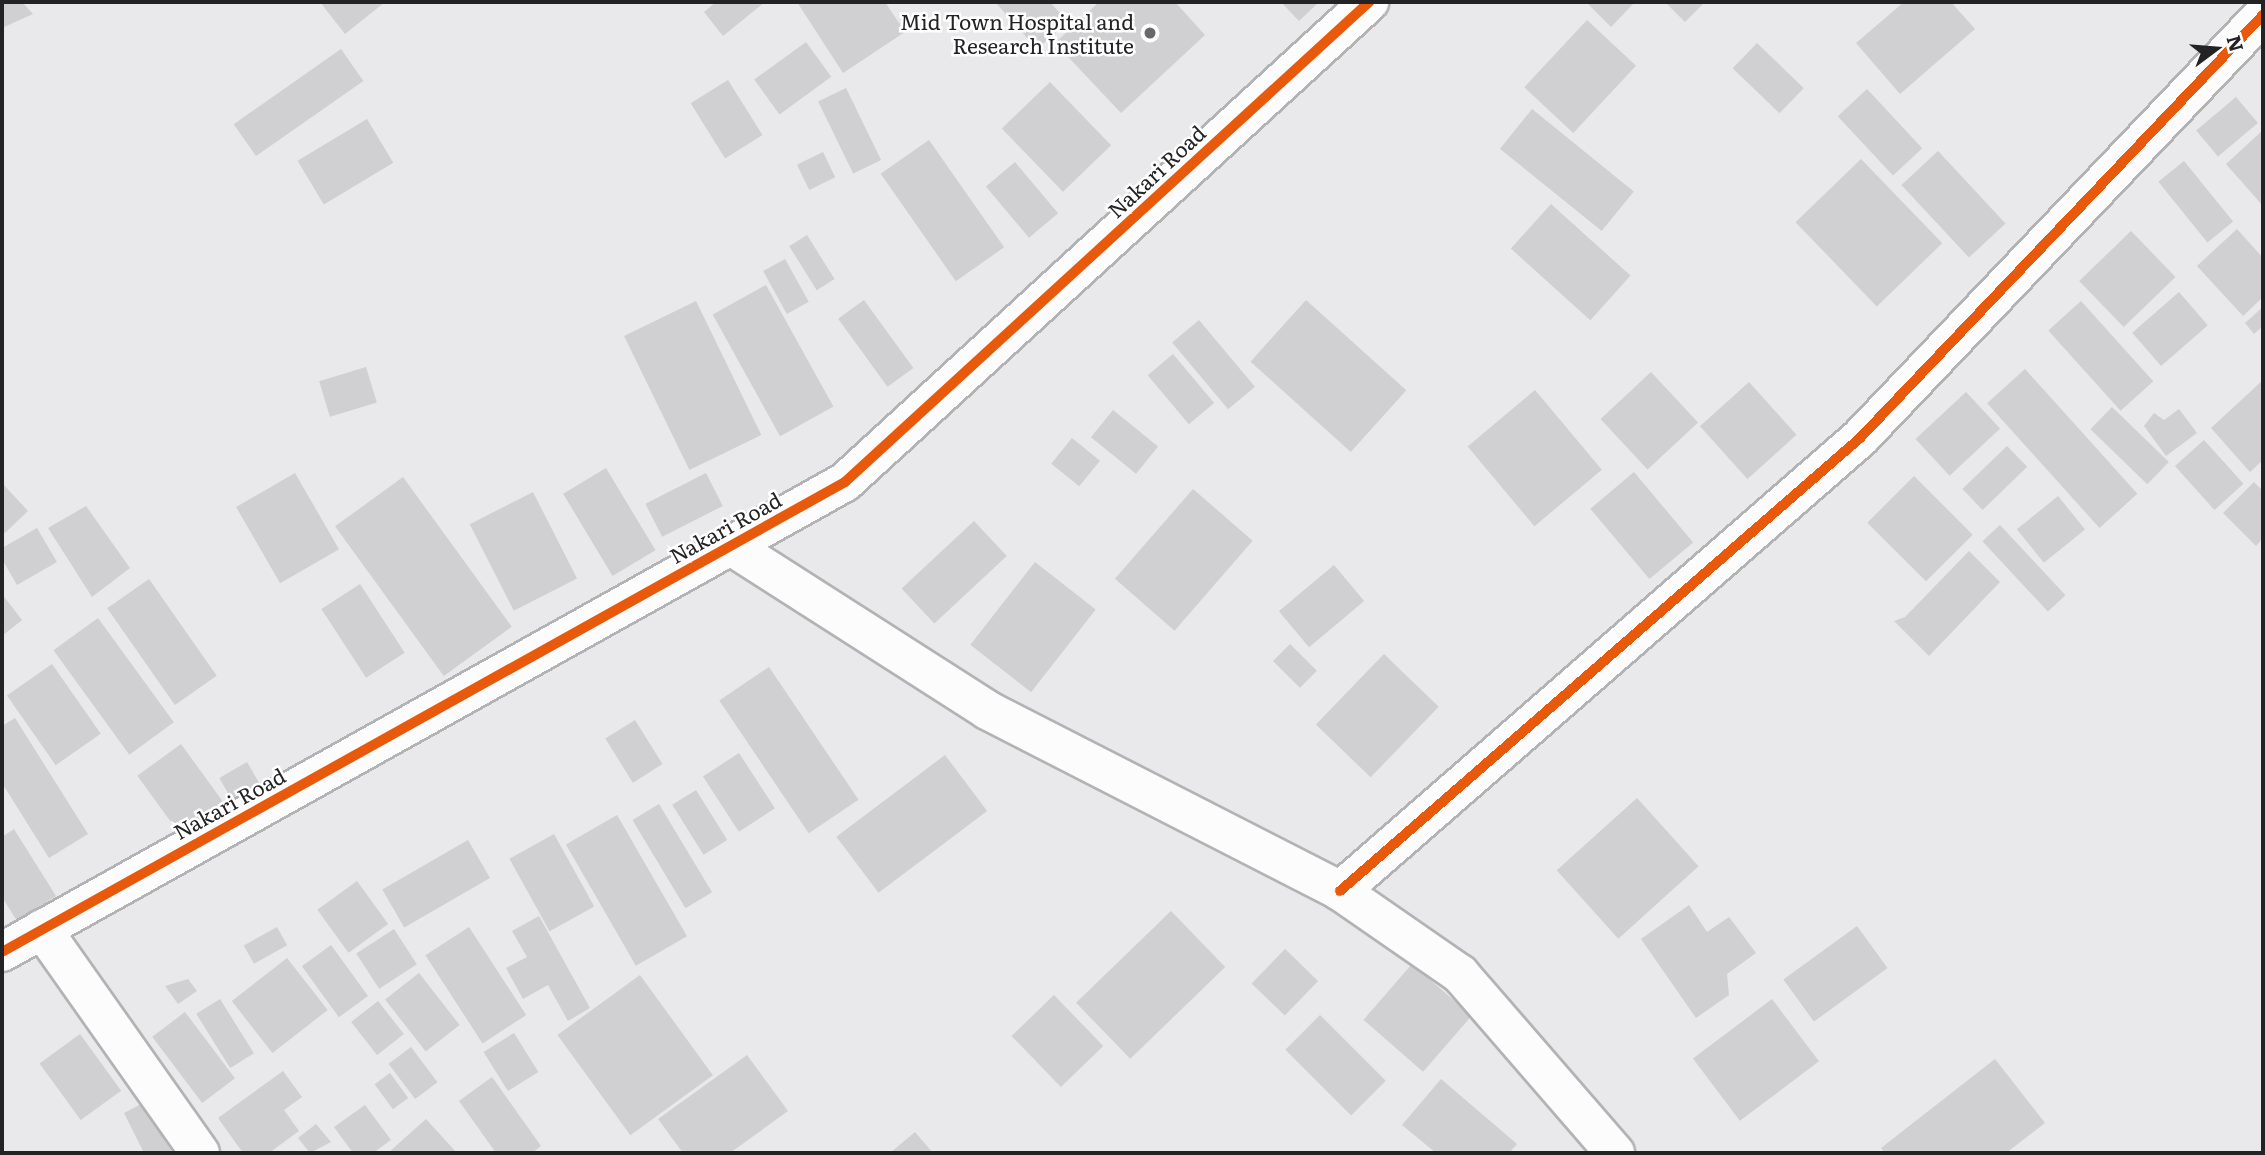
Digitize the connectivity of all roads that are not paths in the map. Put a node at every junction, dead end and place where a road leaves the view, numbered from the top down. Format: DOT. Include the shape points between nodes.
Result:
graph roads {
  1 [pos="1369,2"];
  2 [pos="2263,15"];
  3 [pos="731,546"];
  4 [pos="1340,891"];
  5 [pos="42,929"];
  6 [pos="2,951"];
  7 [pos="200,1153"];
  8 [pos="1615,1153"];
  1 -- 3 [label="street, Nakari Road" via="845,482"];
  2 -- 4 [label="street" via="1860,438"];
  3 -- 4 [label="street" via="987,710"];
  3 -- 5 [label="street, Nakari Road"];
  4 -- 8 [label="street" via="1460,974"];
  5 -- 6 [label="street, Nakari Road"];
  5 -- 7 [label="street"];
}
